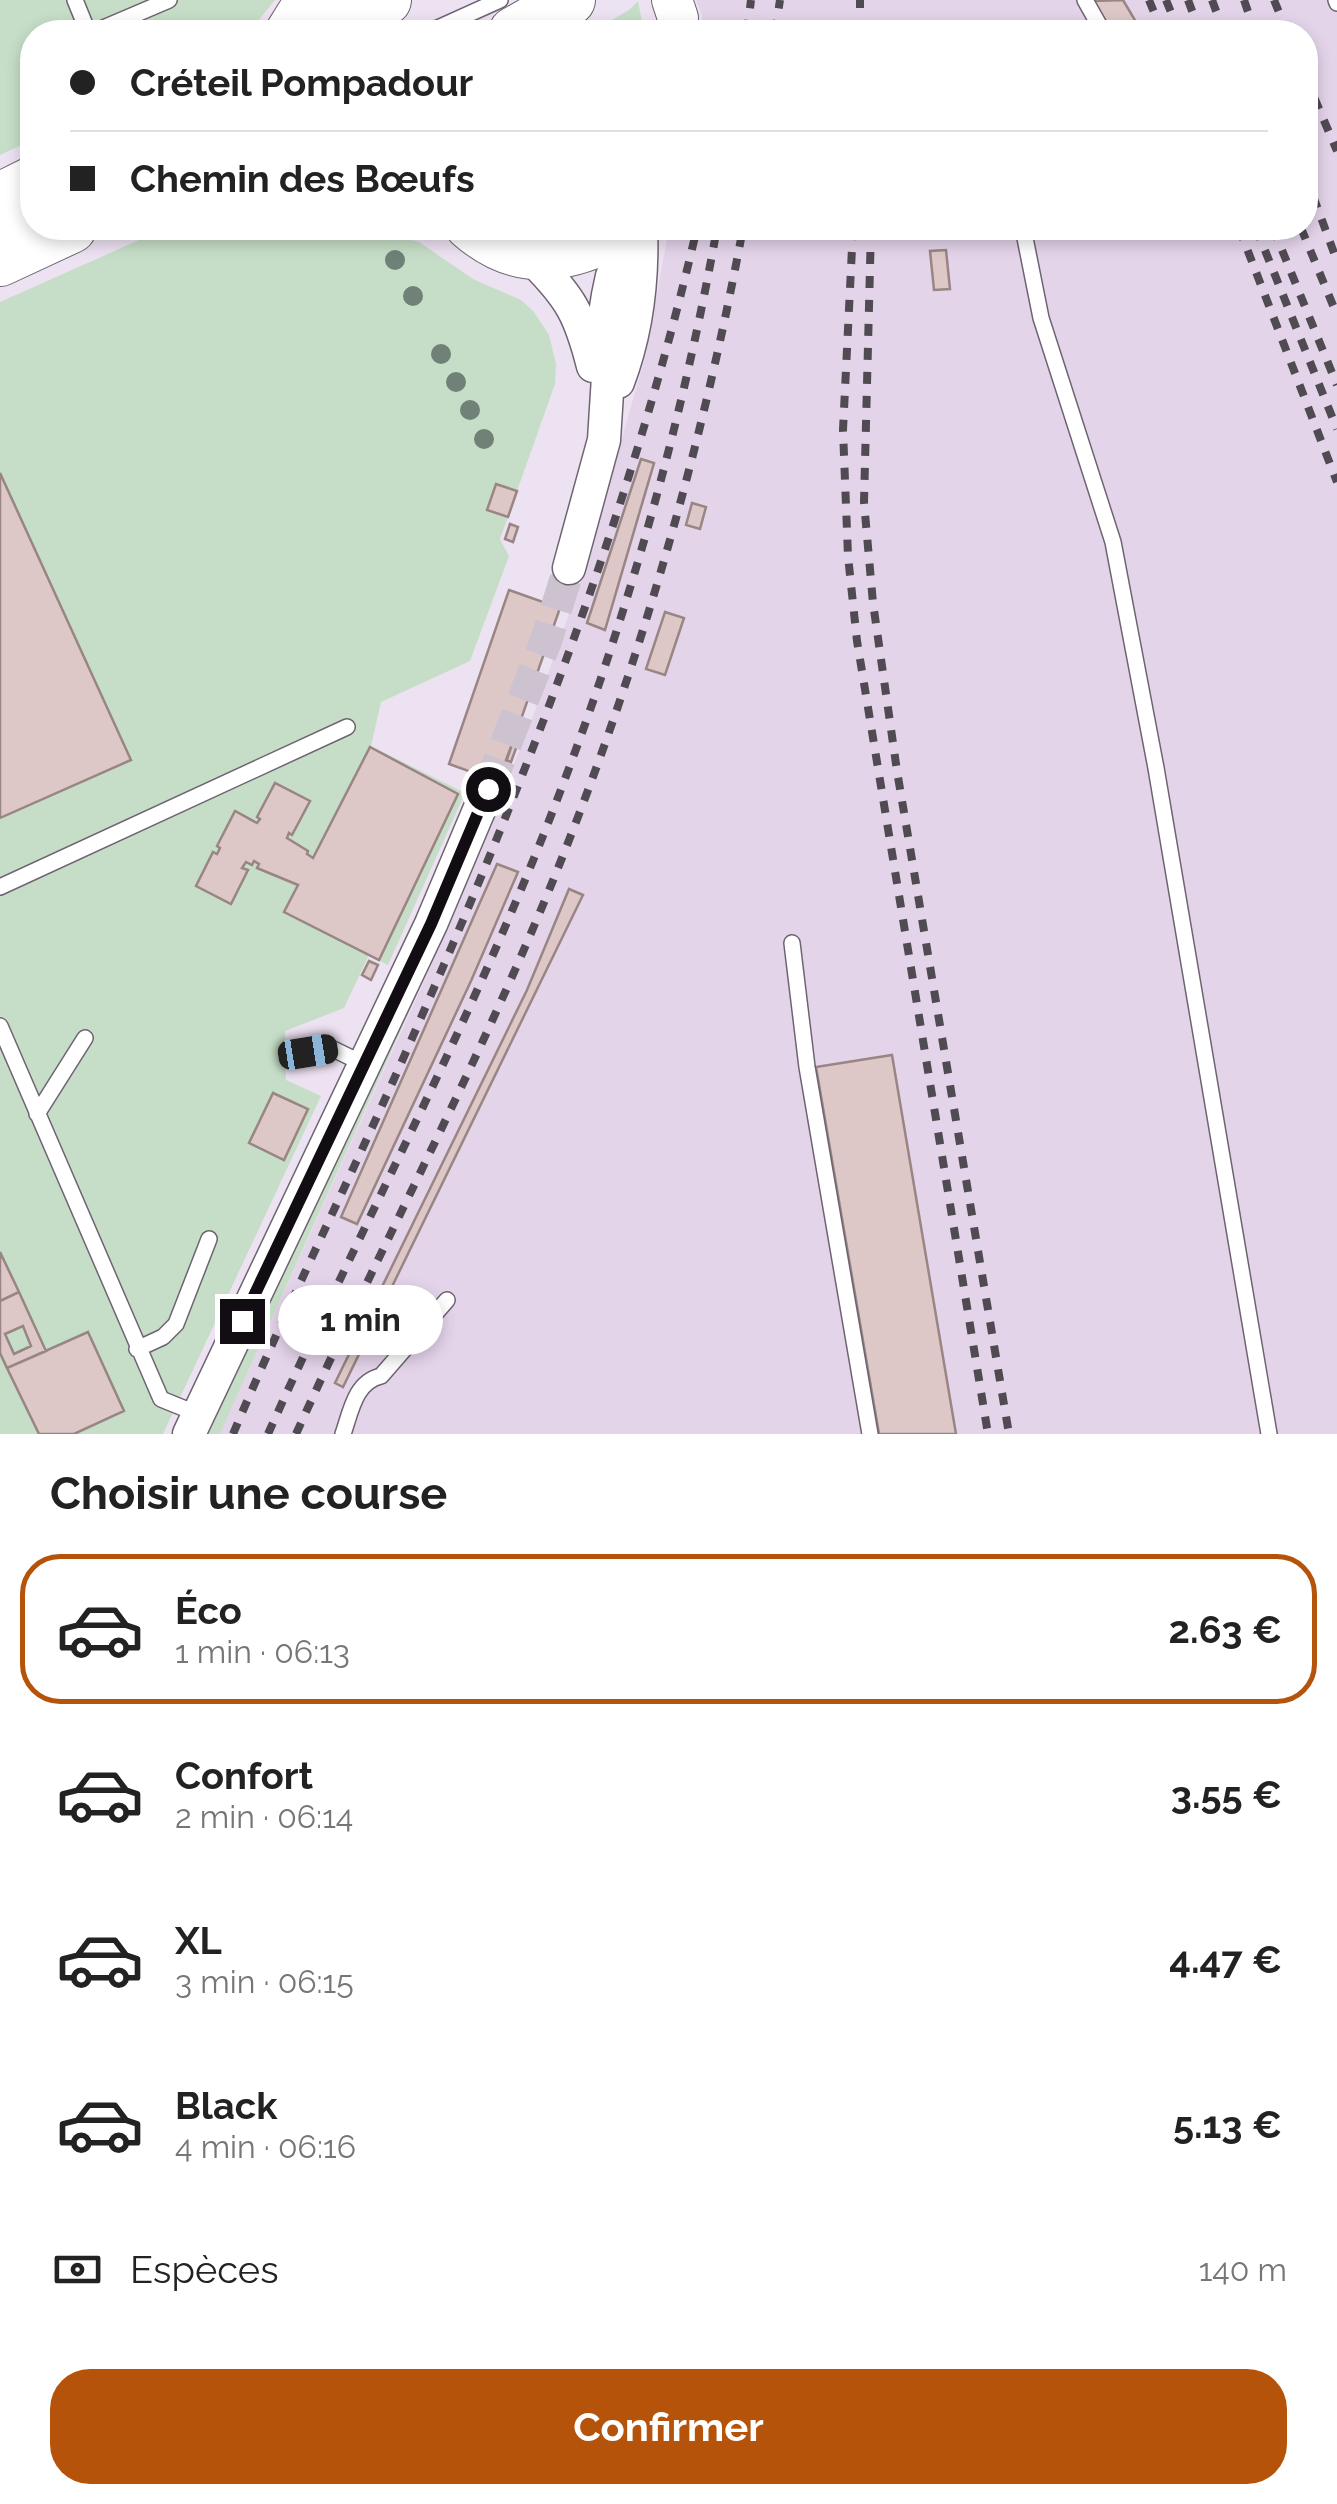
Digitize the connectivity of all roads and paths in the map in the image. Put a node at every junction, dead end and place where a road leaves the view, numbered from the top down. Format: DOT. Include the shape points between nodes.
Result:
graph roads {
  1 [pos="168,0"];
  2 [pos="386,0"];
  3 [pos="534,11"];
  4 [pos="120,20"];
  5 [pos="336,20"];
  6 [pos="489,20"];
  7 [pos="45,240"];
  8 [pos="480,240"];
  9 [pos="613,240"];
  10 [pos="640,240"];
  11 [pos="1026,240"];
  12 [pos="534,260"];
  13 [pos="0,261"];
  14 [pos="606,414"];
  15 [pos="569,568"];
  16 [pos="346,726"];
  17 [pos="488,789"];
  18 [pos="0,887"];
  19 [pos="792,943"];
  20 [pos="0,1026"];
  21 [pos="85,1038"];
  22 [pos="308,1052"];
  23 [pos="364,1064"];
  24 [pos="37,1114"];
  25 [pos="209,1239"];
  26 [pos="447,1300"];
  27 [pos="137,1349"];
  28 [pos="193,1424"];
  29 [pos="343,1434"];
  30 [pos="870,1434"];
  31 [pos="1268,1434"];
  1 -- 4 [label="lane"];
  2 -- 5 [label="main road"];
  3 -- 6 [label="lane"];
  7 -- 13 [label="main road"];
  8 -- 12 [label="street"];
  9 -- 12 [label="street" via="564,259"];
  10 -- 14 [label="street" via="643,278 626,362"];
  11 -- 31 [label="lane" via="1042,318 1113,542"];
  12 -- 14 [label="street" via="582,322"];
  14 -- 15 [label="street"];
  16 -- 18 [label="lane"];
  17 -- 23 [label="street"];
  19 -- 30 [label="lane"];
  20 -- 24 [label="lane"];
  21 -- 24 [label="lane"];
  22 -- 23 [label="lane" via="331,1048"];
  23 -- 28 [label="street"];
  24 -- 27 [label="lane"];
  25 -- 27 [label="lane" via="176,1324"];
  26 -- 29 [label="lane" via="380,1376 360,1388"];
  27 -- 28 [label="lane" via="161,1399"];
}
